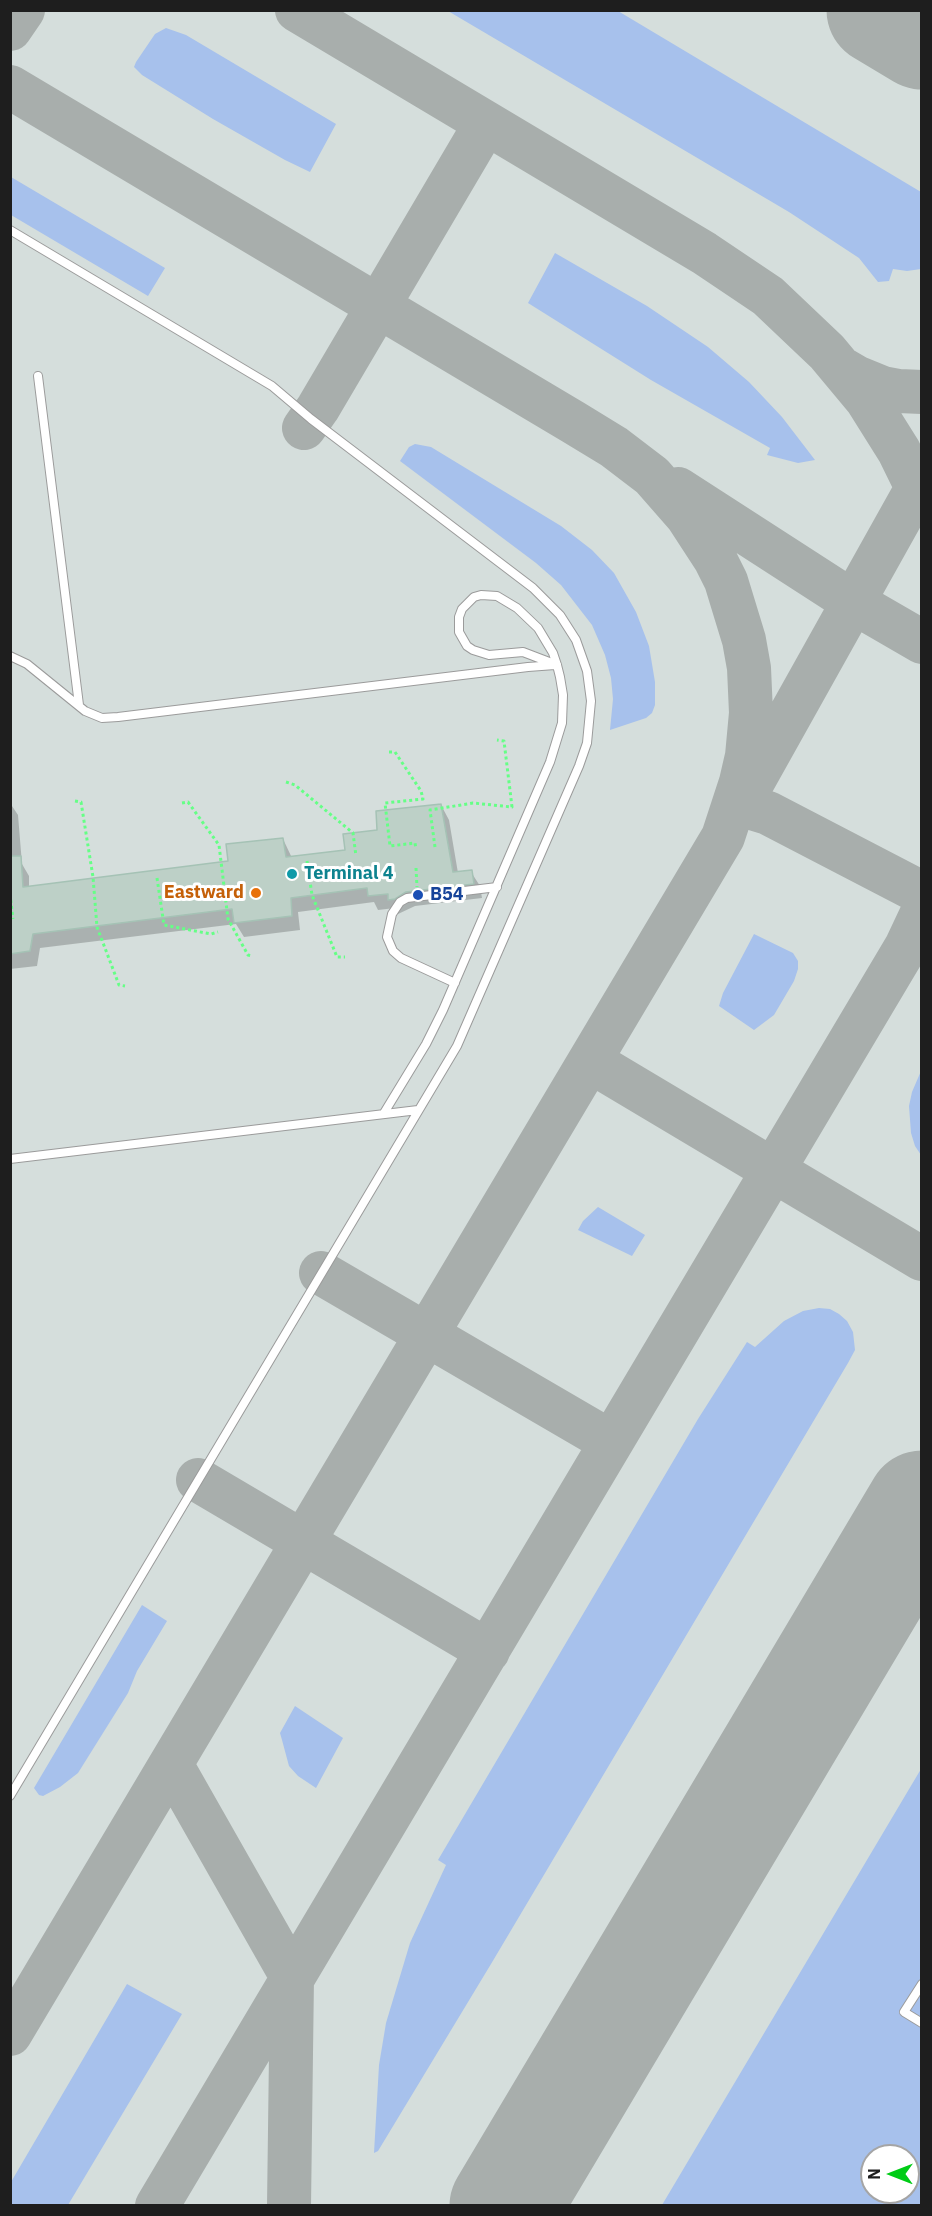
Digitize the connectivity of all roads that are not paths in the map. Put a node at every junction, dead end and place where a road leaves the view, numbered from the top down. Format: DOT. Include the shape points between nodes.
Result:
graph roads {
  1 [pos="10,230"];
  2 [pos="38,376"];
  3 [pos="10,656"];
  4 [pos="557,665"];
  5 [pos="79,705"];
  6 [pos="496,887"];
  7 [pos="455,983"];
  8 [pos="418,1110"];
  9 [pos="384,1113"];
  10 [pos="10,1159"];
  11 [pos="10,1796"];
  12 [pos="921,1984"];
  13 [pos="921,2024"];
  1 -- 8 [label="lane" via="272,386 533,588 560,615 576,640 587,671 591,701 583,754 467,1026"];
  2 -- 5 [label="lane"];
  3 -- 5 [label="lane" via="27,664"];
  4 -- 4 [label="lane" via="538,628 503,598 481,595 462,609 459,632 473,650 489,654 523,652"];
  4 -- 5 [label="lane" via="118,717 102,718"];
  4 -- 6 [label="lane" via="563,708 559,736"];
  6 -- 7 [label="lane"];
  6 -- 7 [label="lane" via="407,898 392,914 387,937 393,951"];
  7 -- 9 [label="lane" via="426,1044"];
  8 -- 9 [label="lane"];
  8 -- 11 [label="lane"];
  9 -- 10 [label="lane"];
  12 -- 13 [label="lane" via="904,2012"];
}
